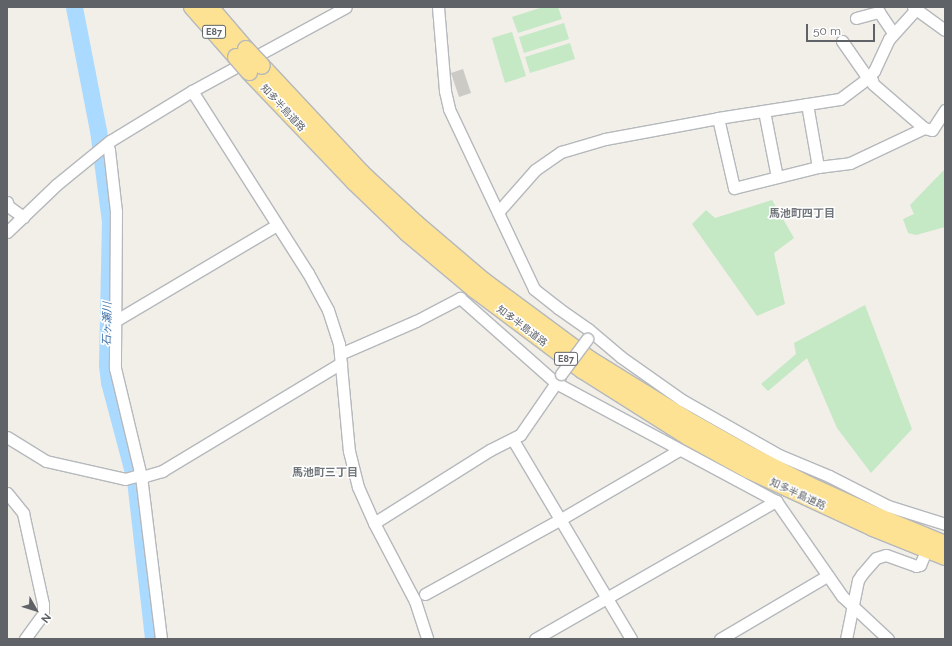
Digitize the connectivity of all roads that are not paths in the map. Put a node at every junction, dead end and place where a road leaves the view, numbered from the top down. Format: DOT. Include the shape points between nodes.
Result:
graph roads {
  1 [pos="192,7"];
  2 [pos="210,7"];
  3 [pos="346,7"];
  4 [pos="438,7"];
  5 [pos="916,8"];
  6 [pos="856,18"];
  7 [pos="945,30"];
  8 [pos="894,33"];
  9 [pos="842,41"];
  10 [pos="241,53"];
  11 [pos="255,69"];
  12 [pos="868,77"];
  13 [pos="192,91"];
  14 [pos="807,104"];
  15 [pos="945,110"];
  16 [pos="764,111"];
  17 [pos="718,118"];
  18 [pos="924,128"];
  19 [pos="107,144"];
  20 [pos="818,167"];
  21 [pos="777,178"];
  22 [pos="7,202"];
  23 [pos="498,212"];
  24 [pos="23,217"];
  25 [pos="278,225"];
  26 [pos="7,232"];
  27 [pos="115,321"];
  28 [pos="588,334"];
  29 [pos="341,358"];
  30 [pos="559,379"];
  31 [pos="7,437"];
  32 [pos="513,440"];
  33 [pos="679,450"];
  34 [pos="135,477"];
  35 [pos="7,493"];
  36 [pos="776,501"];
  37 [pos="561,519"];
  38 [pos="374,523"];
  39 [pos="940,524"];
  40 [pos="945,544"];
  41 [pos="945,557"];
  42 [pos="923,558"];
  43 [pos="827,576"];
  44 [pos="425,594"];
  45 [pos="607,598"];
  46 [pos="853,608"];
  47 [pos="25,639"];
  48 [pos="161,639"];
  49 [pos="427,639"];
  50 [pos="536,639"];
  51 [pos="630,639"];
  52 [pos="720,639"];
  53 [pos="846,639"];
  54 [pos="888,639"];
  1 -- 10 [label="highway, 知多半島道路 / E87"];
  2 -- 10 [label="highway, 知多半島道路 / E87"];
  3 -- 13 [label="street"];
  4 -- 23 [label="street" via="445,91 449,109"];
  5 -- 7 [label="street"];
  5 -- 8 [label="street"];
  6 -- 8 [label="street" via="879,12"];
  8 -- 12 [label="street" via="874,71"];
  9 -- 12 [label="street"];
  10 -- 11 [label="highway, 知多半島道路 / E87, bridge"];
  11 -- 40 [label="highway, 知多半島道路 / E87" via="416,223 484,281 588,358 754,457 850,504"];
  11 -- 41 [label="highway, 知多半島道路 / E87" via="354,182 407,233 475,290 582,370 688,437 748,470 873,528"];
  12 -- 14 [label="street" via="840,99"];
  12 -- 18 [label="street"];
  13 -- 19 [label="street"];
  13 -- 25 [label="street"];
  14 -- 16 [label="street"];
  14 -- 20 [label="street"];
  15 -- 18 [label="street" via="932,130"];
  16 -- 17 [label="street"];
  16 -- 21 [label="street"];
  17 -- 21 [label="street" via="734,188"];
  17 -- 23 [label="street" via="605,140 561,152 536,170"];
  18 -- 20 [label="street" via="850,163"];
  19 -- 24 [label="street" via="56,185"];
  19 -- 27 [label="street" via="116,211"];
  20 -- 21 [label="street"];
  22 -- 24 [label="street" via="8,206"];
  23 -- 28 [label="street" via="534,289"];
  24 -- 26 [label="street"];
  25 -- 27 [label="street"];
  25 -- 29 [label="street" via="322,297 333,324"];
  27 -- 34 [label="street" via="115,368"];
  28 -- 30 [label="street, bridge"];
  28 -- 39 [label="street" via="682,400 778,455 829,476 888,506"];
  29 -- 30 [label="street" via="460,298"];
  29 -- 34 [label="street" via="162,471"];
  29 -- 38 [label="street" via="353,469"];
  30 -- 32 [label="street" via="520,435"];
  30 -- 33 [label="street"];
  31 -- 34 [label="street" via="46,461 125,479"];
  32 -- 37 [label="street"];
  32 -- 38 [label="street" via="490,450"];
  33 -- 36 [label="street"];
  33 -- 37 [label="street"];
  34 -- 48 [label="street"];
  35 -- 47 [label="street" via="23,513 43,604 44,614"];
  36 -- 43 [label="street"];
  36 -- 45 [label="street"];
  37 -- 44 [label="street"];
  37 -- 45 [label="street"];
  38 -- 49 [label="street" via="415,601"];
  42 -- 46 [label="street" via="920,565 916,566 886,555 876,558 858,580"];
  43 -- 46 [label="street"];
  43 -- 52 [label="street"];
  45 -- 50 [label="street"];
  45 -- 51 [label="street"];
  46 -- 53 [label="street"];
  46 -- 54 [label="street"];
}
